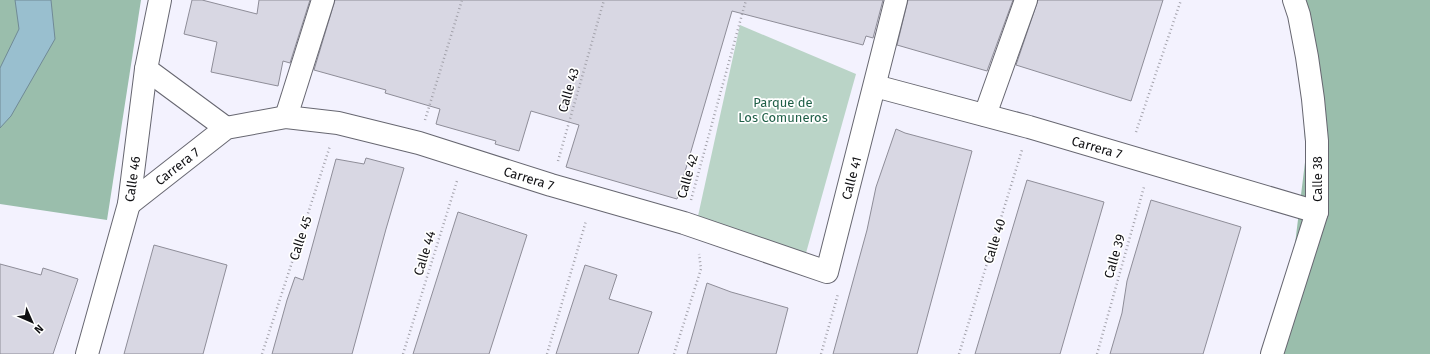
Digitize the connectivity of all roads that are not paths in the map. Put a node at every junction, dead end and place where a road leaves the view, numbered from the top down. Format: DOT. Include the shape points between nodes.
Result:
graph roads {
  1 [pos="160,0"];
  2 [pos="323,0"];
  3 [pos="896,0"];
  4 [pos="1026,0"];
  5 [pos="1294,0"];
  6 [pos="146,69"];
  7 [pos="875,86"];
  8 [pos="985,115"];
  9 [pos="286,117"];
  10 [pos="226,128"];
  11 [pos="129,204"];
  12 [pos="1317,212"];
  13 [pos="827,272"];
  14 [pos="86,354"];
  15 [pos="1272,354"];
  1 -- 6 [label="street, Calle 46"];
  2 -- 9 [label="street"];
  3 -- 7 [label="street, Calle 41"];
  4 -- 8 [label="street"];
  5 -- 12 [label="street, Calle 38" via="1299,15 1313,99 1317,141"];
  6 -- 10 [label="street"];
  6 -- 11 [label="street, Calle 46"];
  7 -- 8 [label="street, Carrera 7"];
  7 -- 13 [label="street, Calle 41"];
  8 -- 12 [label="street, Carrera 7"];
  9 -- 10 [label="street, Carrera 7"];
  9 -- 13 [label="street, Carrera 7" via="338,123 419,143 551,185 684,223"];
  10 -- 11 [label="street, Carrera 7"];
  11 -- 14 [label="street, Calle 46"];
  12 -- 15 [label="street, Calle 38"];
}
